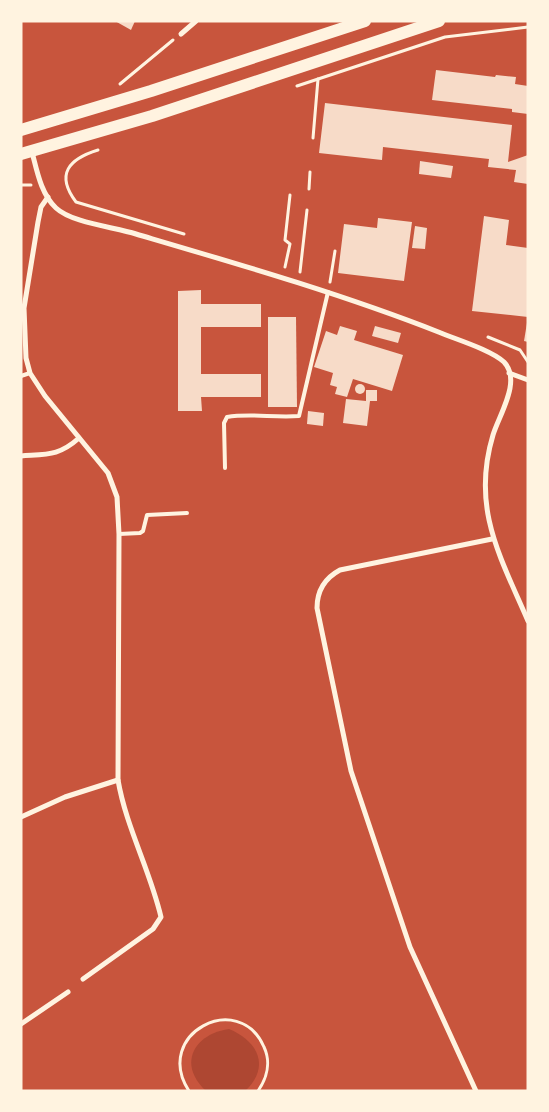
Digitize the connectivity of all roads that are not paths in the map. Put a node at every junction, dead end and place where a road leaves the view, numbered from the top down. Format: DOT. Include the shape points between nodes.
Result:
graph roads {
  1 [pos="196,21"];
  2 [pos="365,21"];
  3 [pos="439,21"];
  4 [pos="181,34"];
  5 [pos="21,130"];
  6 [pos="27,153"];
  7 [pos="48,197"];
  8 [pos="328,292"];
  9 [pos="30,373"];
  10 [pos="509,373"];
  11 [pos="21,376"];
  12 [pos="528,380"];
  13 [pos="79,438"];
  14 [pos="21,456"];
  15 [pos="225,468"];
  16 [pos="187,513"];
  17 [pos="119,534"];
  18 [pos="492,538"];
  19 [pos="528,621"];
  20 [pos="118,780"];
  21 [pos="21,817"];
  22 [pos="83,979"];
  23 [pos="68,992"];
  24 [pos="21,1024"];
  25 [pos="476,1091"];
  1 -- 4 [label="street"];
  2 -- 5 [label="main road"];
  3 -- 6 [label="main road" via="152,116"];
  6 -- 7 [label="street"];
  7 -- 8 [label="street" via="56,208 72,217"];
  7 -- 9 [label="street" via="41,207 24,308 26,358"];
  8 -- 10 [label="street" via="493,355 504,363"];
  8 -- 15 [label="lane" via="299,416 246,414 227,417 224,423"];
  9 -- 11 [label="lane"];
  9 -- 13 [label="street"];
  10 -- 12 [label="street"];
  10 -- 18 [label="street" via="508,395 493,436 486,482 486,508"];
  13 -- 14 [label="street" via="67,449"];
  13 -- 17 [label="street" via="108,473 117,497"];
  16 -- 17 [label="lane" via="147,515 143,531"];
  17 -- 20 [label="street"];
  18 -- 19 [label="street"];
  18 -- 25 [label="street" via="340,570 322,585 317,608 351,771 410,946"];
  20 -- 21 [label="street"];
  20 -- 22 [label="street" via="122,803 154,888 161,917 153,929"];
  23 -- 24 [label="street"];
}
